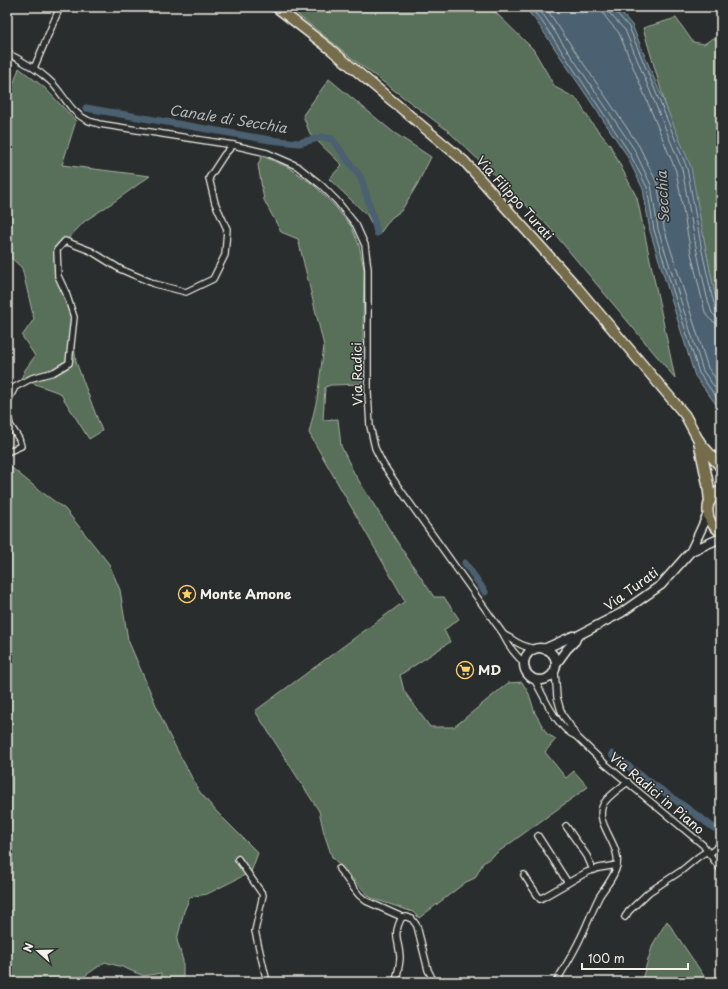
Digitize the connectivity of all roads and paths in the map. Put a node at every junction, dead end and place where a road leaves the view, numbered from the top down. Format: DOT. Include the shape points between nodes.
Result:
graph roads {
  1 [pos="60,7"];
  2 [pos="276,7"];
  3 [pos="7,54"];
  4 [pos="34,68"];
  5 [pos="233,145"];
  6 [pos="7,403"];
  7 [pos="7,412"];
  8 [pos="699,441"];
  9 [pos="7,452"];
  10 [pos="721,467"];
  11 [pos="721,490"];
  12 [pos="710,501"];
  13 [pos="708,514"];
  14 [pos="721,532"];
  15 [pos="721,538"];
  16 [pos="691,551"];
  17 [pos="504,635"];
  18 [pos="577,636"];
  19 [pos="541,649"];
  20 [pos="525,664"];
  21 [pos="555,668"];
  22 [pos="534,679"];
  23 [pos="576,736"];
  24 [pos="628,782"];
  25 [pos="566,826"];
  26 [pos="538,836"];
  27 [pos="721,844"];
  28 [pos="708,852"];
  29 [pos="238,859"];
  30 [pos="617,865"];
  31 [pos="338,869"];
  32 [pos="593,870"];
  33 [pos="721,870"];
  34 [pos="524,875"];
  35 [pos="568,883"];
  36 [pos="402,917"];
  37 [pos="625,917"];
  38 [pos="267,982"];
  39 [pos="396,982"];
  40 [pos="434,982"];
  41 [pos="556,982"];
  1 -- 4 [label="street"];
  2 -- 8 [label="main road, Via Filippo Turati" via="330,48 464,160 576,286 685,415"];
  3 -- 4 [label="street, Via Radici"];
  4 -- 5 [label="street, Via Radici" via="49,80 70,107 87,120"];
  5 -- 6 [label="street" via="208,178 215,203 227,229 225,255 213,279 186,292 155,284 91,251 65,241 57,250 58,276 74,317 69,363 54,372 32,378 15,387"];
  5 -- 17 [label="street, Via Radici" via="267,153 297,166 321,185 356,225 365,245 368,269 368,393 370,426 375,448 397,485"];
  7 -- 9 [label="street" via="10,425 21,446"];
  8 -- 10 [label="highway"];
  8 -- 12 [label="highway"];
  11 -- 12 [label="main road"];
  12 -- 13 [label="main road"];
  13 -- 14 [label="main road" via="712,524"];
  13 -- 16 [label="street"];
  15 -- 16 [label="street"];
  16 -- 18 [label="street, Via Turati" via="661,585 621,613"];
  17 -- 19 [label="street, Via Radici" via="532,649"];
  17 -- 20 [label="street, Via Radici"];
  18 -- 19 [label="street, Via Turati"];
  18 -- 21 [label="street, Via Turati"];
  19 -- 20 [label="street" via="531,652"];
  19 -- 21 [label="street" via="554,656"];
  20 -- 22 [label="street" via="527,672"];
  21 -- 22 [label="street" via="552,675 544,680"];
  21 -- 23 [label="street, Via Radici in Piano" via="560,708"];
  22 -- 23 [label="street, Via Radici in Piano" via="550,711 565,730"];
  23 -- 24 [label="street, Via Radici in Piano"];
  24 -- 28 [label="street, Via Radici in Piano"];
  24 -- 30 [label="street" via="608,798 600,813 618,856"];
  25 -- 32 [label="street" via="587,856"];
  26 -- 35 [label="street"];
  27 -- 28 [label="street"];
  28 -- 33 [label="street, Via Radici in Piano"];
  28 -- 37 [label="street" via="649,892"];
  29 -- 38 [label="street" via="263,895 255,931"];
  30 -- 32 [label="street"];
  30 -- 41 [label="street"];
  31 -- 36 [label="street" via="359,896"];
  32 -- 35 [label="street"];
  34 -- 35 [label="street" via="540,899"];
  36 -- 39 [label="street" via="396,936 400,958"];
  36 -- 40 [label="street" via="412,919 417,926 428,970"];
}
